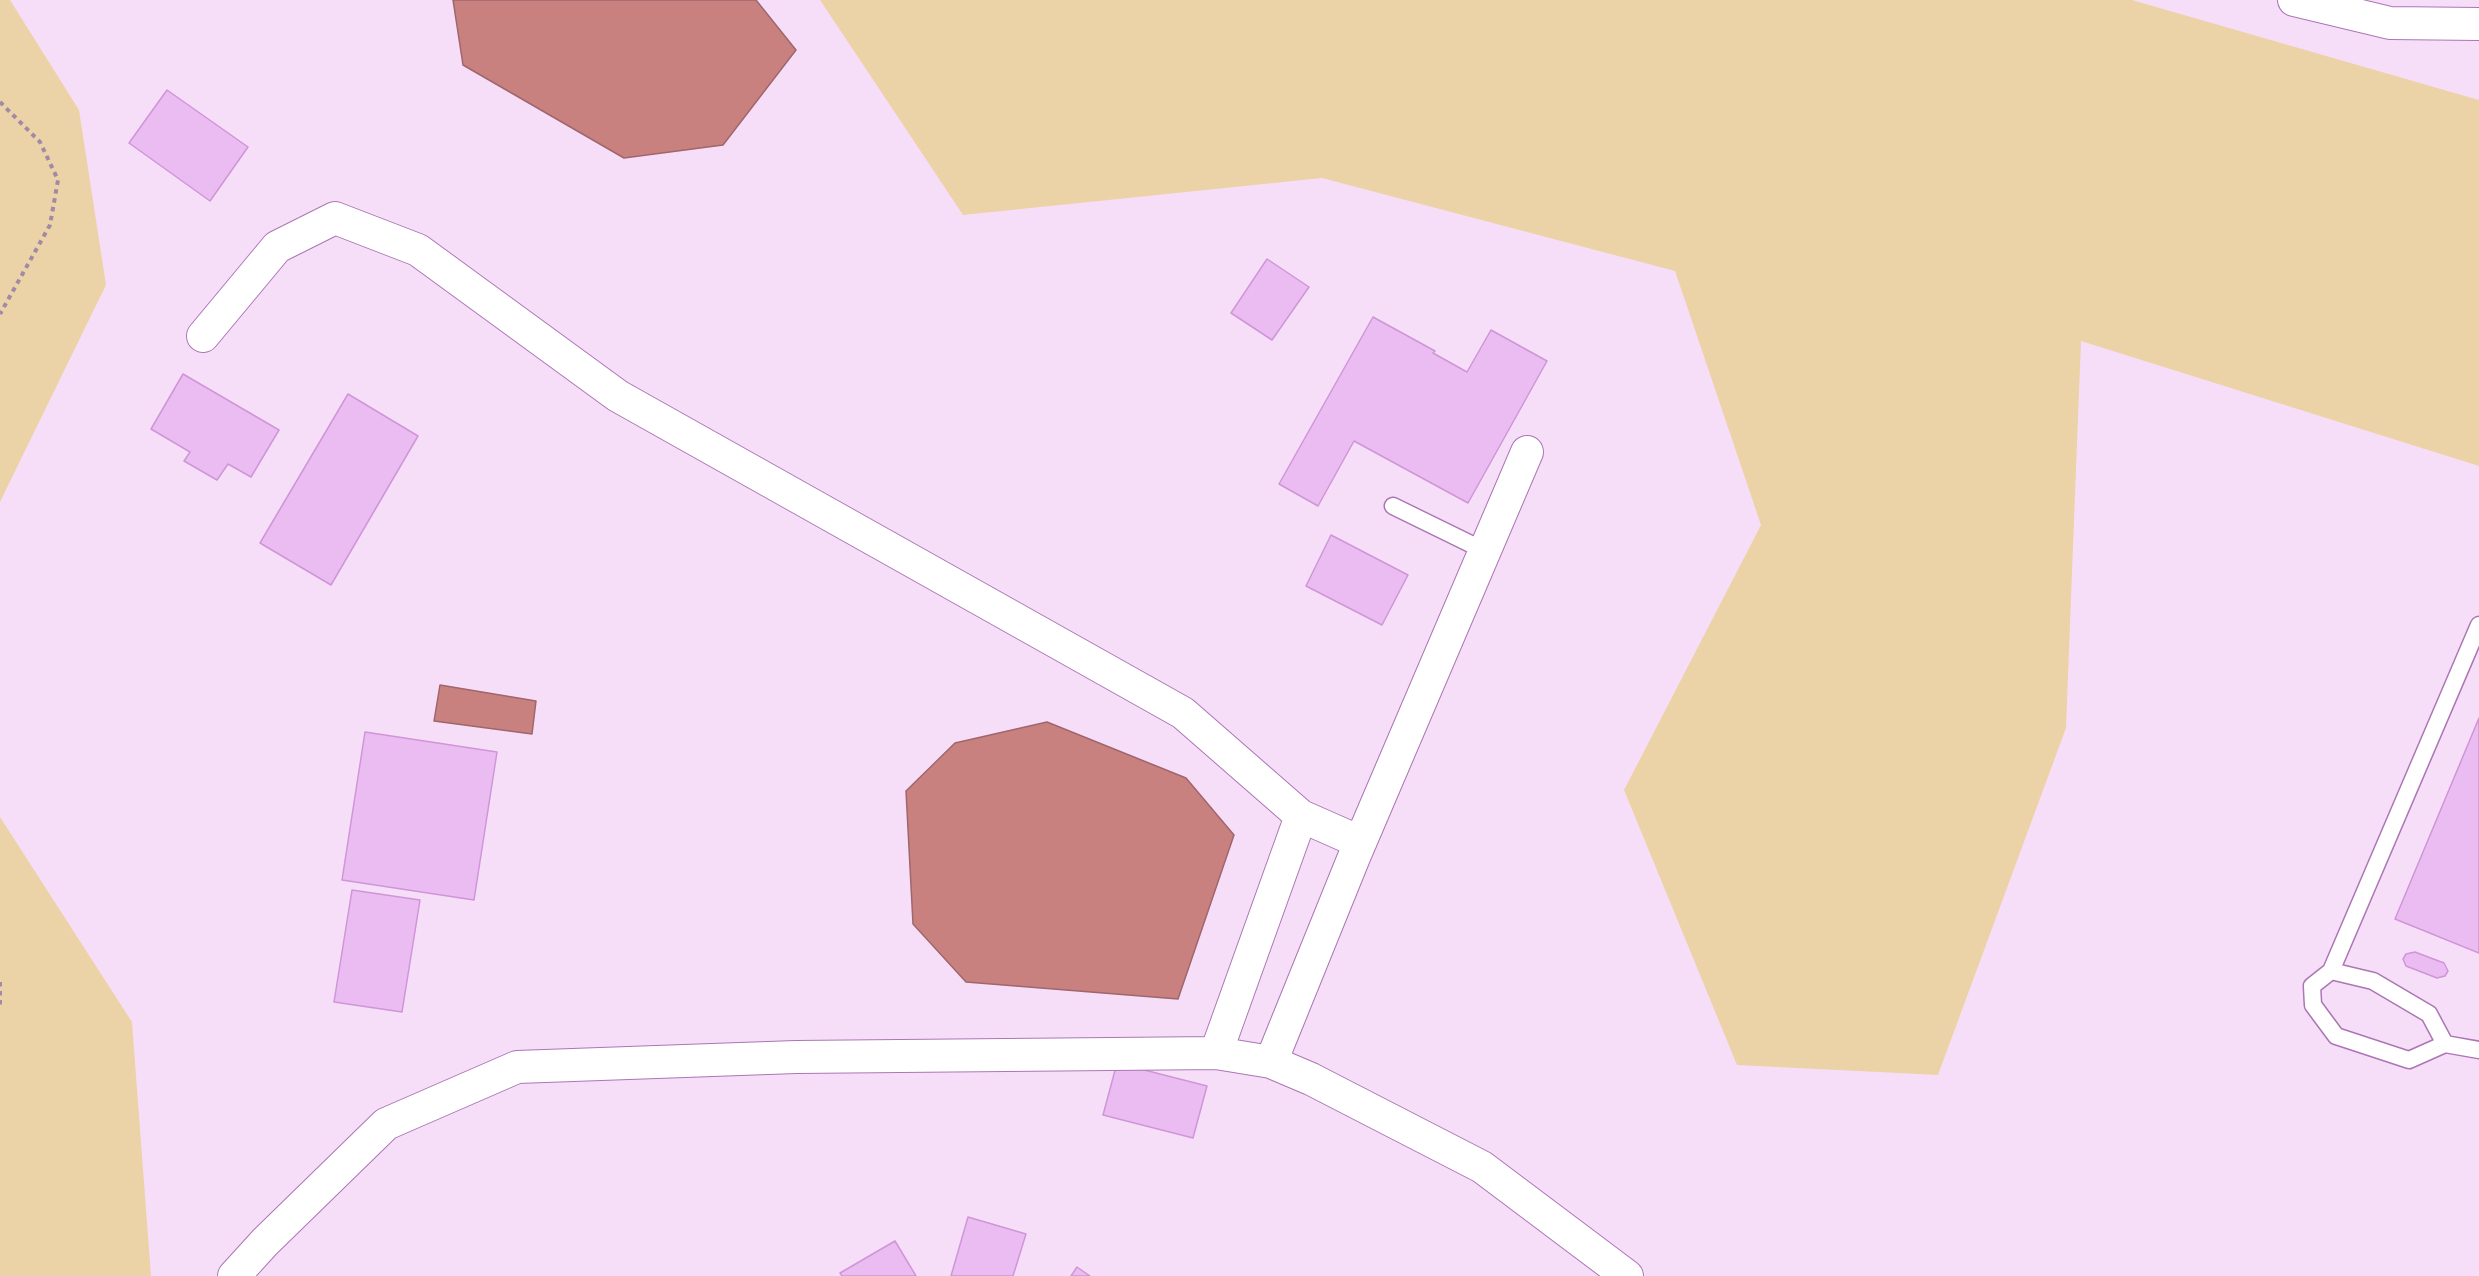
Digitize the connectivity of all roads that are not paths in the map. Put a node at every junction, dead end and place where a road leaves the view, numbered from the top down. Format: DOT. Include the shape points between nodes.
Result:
graph roads {
  1 [pos="2294,0"];
  2 [pos="2479,24"];
  3 [pos="203,336"];
  4 [pos="1527,452"];
  5 [pos="1393,506"];
  6 [pos="1485,551"];
  7 [pos="2479,625"];
  8 [pos="1301,816"];
  9 [pos="1360,842"];
  10 [pos="2331,971"];
  11 [pos="2445,1044"];
  12 [pos="2479,1050"];
  13 [pos="1216,1053"];
  14 [pos="1271,1062"];
  15 [pos="234,1276"];
  16 [pos="1627,1276"];
  1 -- 2 [label="street" via="2391,23"];
  3 -- 8 [label="street" via="277,247 335,218 417,250 618,396 1183,713"];
  4 -- 6 [label="street"];
  5 -- 6 [label="lane"];
  6 -- 9 [label="street"];
  7 -- 10 [label="lane"];
  8 -- 9 [label="street"];
  8 -- 13 [label="street"];
  9 -- 14 [label="street"];
  10 -- 11 [label="lane" via="2373,981 2429,1014"];
  10 -- 11 [label="lane" via="2313,986 2313,1005 2336,1036 2409,1060"];
  11 -- 12 [label="lane"];
  13 -- 14 [label="street"];
  13 -- 15 [label="street" via="796,1057 517,1067 386,1124"];
  14 -- 16 [label="street" via="1482,1167"];
}
